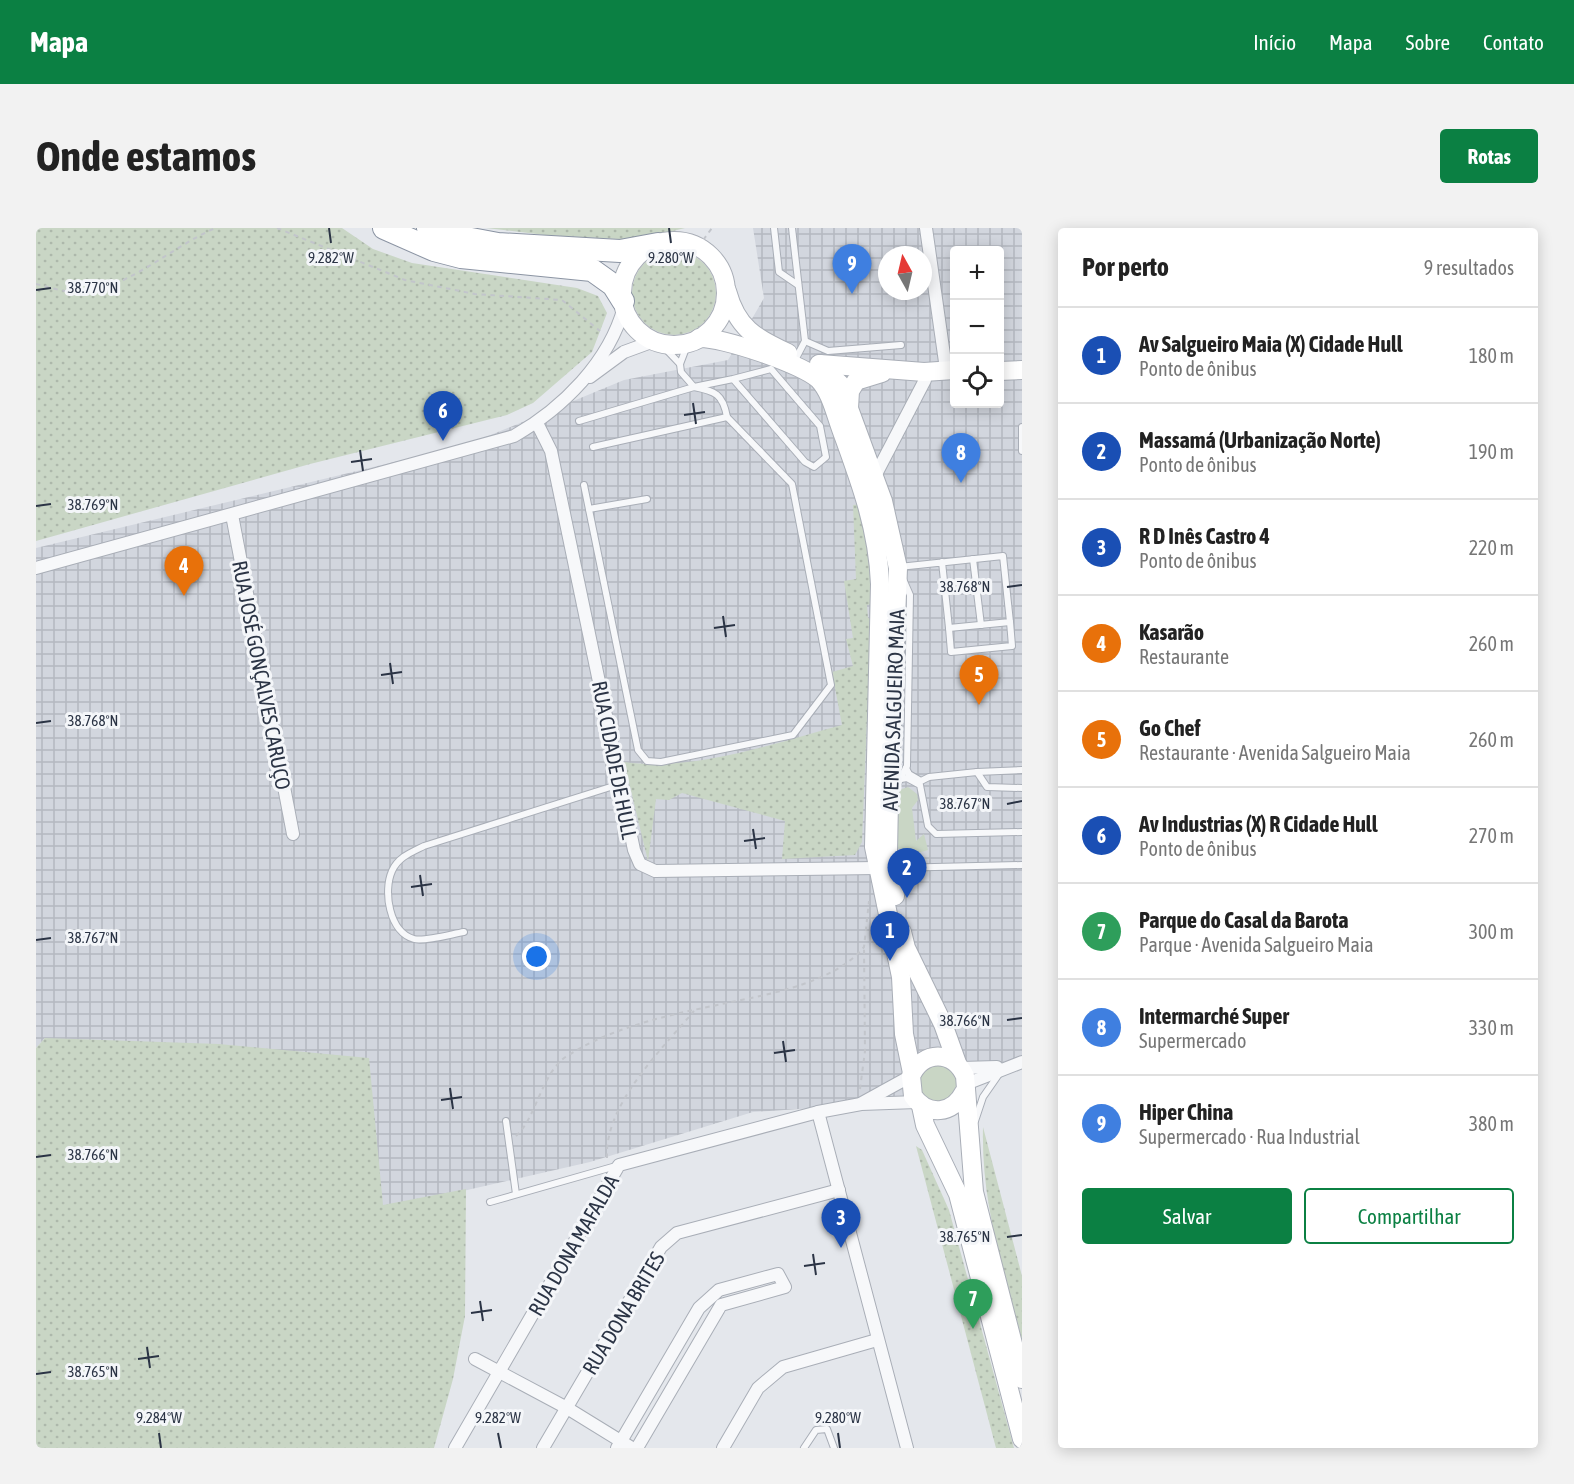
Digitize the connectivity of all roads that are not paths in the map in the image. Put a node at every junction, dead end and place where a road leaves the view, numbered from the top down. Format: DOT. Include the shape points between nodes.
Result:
graph roads {
  1 [pos="384,228"];
  2 [pos="428,228"];
  3 [pos="774,228"];
  4 [pos="792,228"];
  5 [pos="926,228"];
  6 [pos="657,244"];
  7 [pos="798,285"];
  8 [pos="726,289"];
  9 [pos="624,304"];
  10 [pos="694,341"];
  11 [pos="657,342"];
  12 [pos="901,345"];
  13 [pos="798,354"];
  14 [pos="680,364"];
  15 [pos="815,368"];
  16 [pos="950,369"];
  17 [pos="899,370"];
  18 [pos="1022,370"];
  19 [pos="1004,371"];
  20 [pos="924,372"];
  21 [pos="732,379"];
  22 [pos="577,387"];
  23 [pos="694,387"];
  24 [pos="849,410"];
  25 [pos="727,417"];
  26 [pos="579,422"];
  27 [pos="537,423"];
  28 [pos="1022,427"];
  29 [pos="593,447"];
  30 [pos="1022,451"];
  31 [pos="874,478"];
  32 [pos="584,484"];
  33 [pos="647,499"];
  34 [pos="589,509"];
  35 [pos="232,515"];
  36 [pos="973,559"];
  37 [pos="942,562"];
  38 [pos="36,568"];
  39 [pos="898,568"];
  40 [pos="1010,622"];
  41 [pos="981,625"];
  42 [pos="949,628"];
  43 [pos="906,768"];
  44 [pos="1022,770"];
  45 [pos="978,772"];
  46 [pos="901,779"];
  47 [pos="620,784"];
  48 [pos="1022,788"];
  49 [pos="889,800"];
  50 [pos="1022,832"];
  51 [pos="293,834"];
  52 [pos="1022,865"];
  53 [pos="883,868"];
  54 [pos="464,932"];
  55 [pos="1022,1062"];
  56 [pos="1005,1067"];
  57 [pos="911,1075"];
  58 [pos="962,1077"];
  59 [pos="860,1101"];
  60 [pos="919,1104"];
  61 [pos="818,1112"];
  62 [pos="506,1121"];
  63 [pos="971,1136"];
  64 [pos="613,1165"];
  65 [pos="839,1190"];
  66 [pos="516,1194"];
  67 [pos="490,1202"];
  68 [pos="877,1340"];
  69 [pos="475,1359"];
  70 [pos="500,1371"];
  71 [pos="1022,1379"];
  72 [pos="567,1408"];
  73 [pos="1022,1439"];
  74 [pos="623,1446"];
  75 [pos="455,1448"];
  76 [pos="543,1448"];
  77 [pos="637,1448"];
  78 [pos="723,1448"];
  79 [pos="804,1448"];
  80 [pos="834,1448"];
  81 [pos="907,1448"];
  1 -- 9 [label="highway" via="461,257 592,270 613,285"];
  2 -- 6 [label="highway" via="498,244 620,251"];
  3 -- 7 [label="lane" via="779,272"];
  4 -- 7 [label="lane"];
  5 -- 16 [label="street"];
  6 -- 8 [label="street" via="678,241 698,247 715,260"];
  6 -- 9 [label="street" via="640,254 627,271"];
  7 -- 13 [label="lane"];
  8 -- 10 [label="street" via="726,301 717,323"];
  8 -- 13 [label="street" via="743,327 769,345"];
  9 -- 11 [label="street" via="635,327"];
  9 -- 22 [label="street" via="612,340"];
  10 -- 11 [label="street"];
  10 -- 13 [label="street" via="714,338"];
  10 -- 14 [label="lane"];
  11 -- 14 [label="lane"];
  11 -- 22 [label="street" via="624,352"];
  12 -- 13 [label="lane"];
  13 -- 15 [label="street"];
  14 -- 23 [label="lane" via="681,372"];
  15 -- 17 [label="street"];
  15 -- 24 [label="street, AVENIDA SALGUEIRO MAIA" via="840,384"];
  15 -- 53 [label="street, AVENIDA SALGUEIRO MAIA" via="830,396 860,480 879,556 874,847"];
  16 -- 20 [label="street"];
  17 -- 20 [label="street"];
  17 -- 24 [label="street" via="856,381 850,392"];
  18 -- 19 [label="street"];
  20 -- 31 [label="street" via="925,380"];
  21 -- 21 [label="lane" via="805,462 814,467 826,457 820,426 771,369"];
  21 -- 23 [label="lane"];
  22 -- 27 [label="street"];
  23 -- 25 [label="lane" via="715,391 724,400"];
  23 -- 26 [label="lane"];
  24 -- 31 [label="street, AVENIDA SALGUEIRO MAIA"];
  25 -- 29 [label="lane"];
  25 -- 34 [label="lane" via="792,484 831,685 793,735 661,762 647,761 638,750"];
  27 -- 35 [label="street" via="496,442"];
  27 -- 47 [label="street, RUA CIDADE DE HULL" via="549,442 558,477"];
  28 -- 30 [label="lane"];
  31 -- 39 [label="street, AVENIDA SALGUEIRO MAIA" via="892,532"];
  32 -- 34 [label="lane"];
  33 -- 34 [label="lane"];
  35 -- 38 [label="street"];
  35 -- 51 [label="street, RUA JOSÉ GONÇALVES CARUÇO"];
  36 -- 37 [label="lane"];
  36 -- 40 [label="lane" via="1003,556"];
  36 -- 41 [label="lane"];
  37 -- 39 [label="lane"];
  37 -- 42 [label="lane"];
  39 -- 43 [label="lane" via="910,595"];
  39 -- 49 [label="street, AVENIDA SALGUEIRO MAIA"];
  40 -- 41 [label="lane"];
  40 -- 42 [label="lane" via="1012,646 951,652"];
  41 -- 42 [label="lane"];
  43 -- 45 [label="lane" via="921,781"];
  43 -- 46 [label="lane"];
  44 -- 45 [label="lane"];
  45 -- 48 [label="lane" via="987,787"];
  46 -- 49 [label="lane"];
  46 -- 50 [label="lane" via="920,785 928,826 936,834"];
  47 -- 53 [label="street, RUA CIDADE DE HULL" via="634,850 646,869"];
  47 -- 54 [label="lane" via="405,855 392,870 388,890 399,930 414,939"];
  49 -- 53 [label="street, AVENIDA SALGUEIRO MAIA"];
  52 -- 53 [label="lane"];
  53 -- 57 [label="street, AVENIDA SALGUEIRO MAIA" via="881,890 901,977"];
  53 -- 58 [label="street, AVENIDA SALGUEIRO MAIA" via="906,948 943,1024"];
  55 -- 56 [label="street"];
  56 -- 58 [label="street"];
  56 -- 63 [label="lane" via="983,1097"];
  57 -- 58 [label="street" via="921,1061 943,1056"];
  57 -- 59 [label="street, RUA DONA MAFALDA"];
  57 -- 60 [label="street, AVENIDA SALGUEIRO MAIA" via="911,1090"];
  58 -- 60 [label="street" via="954,1106 929,1110"];
  58 -- 63 [label="street, AVENIDA SALGUEIRO MAIA"];
  59 -- 60 [label="street, RUA DONA MAFALDA"];
  59 -- 61 [label="street, RUA DONA MAFALDA"];
  60 -- 73 [label="street, AVENIDA SALGUEIRO MAIA" via="958,1194"];
  61 -- 64 [label="street, RUA DONA MAFALDA"];
  61 -- 65 [label="street"];
  62 -- 66 [label="lane"];
  63 -- 71 [label="street, AVENIDA SALGUEIRO MAIA" via="974,1192"];
  64 -- 66 [label="lane"];
  64 -- 70 [label="street, RUA DONA MAFALDA"];
  65 -- 68 [label="street"];
  65 -- 72 [label="street, RUA DONA BRITES" via="677,1233 661,1247"];
  66 -- 67 [label="lane"];
  68 -- 78 [label="street" via="783,1366 758,1388"];
  68 -- 81 [label="street"];
  69 -- 70 [label="street"];
  70 -- 72 [label="street"];
  70 -- 75 [label="street, RUA DONA MAFALDA"];
  72 -- 74 [label="street"];
  72 -- 76 [label="street, RUA DONA BRITES"];
  74 -- 77 [label="street" via="699,1308 719,1290 778,1274 785,1287 721,1305"];
  79 -- 80 [label="lane" via="816,1430 827,1429"];
}
